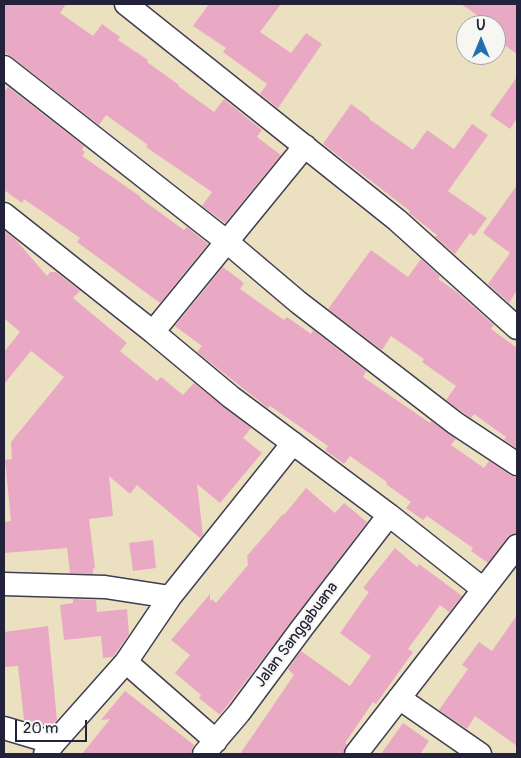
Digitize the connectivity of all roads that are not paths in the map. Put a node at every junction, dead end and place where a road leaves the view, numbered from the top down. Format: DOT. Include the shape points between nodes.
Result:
graph roads {
  1 [pos="126,4"];
  2 [pos="4,67"];
  3 [pos="305,146"];
  4 [pos="4,214"];
  5 [pos="226,241"];
  6 [pos="515,327"];
  7 [pos="152,332"];
  8 [pos="293,443"];
  9 [pos="517,464"];
  10 [pos="389,515"];
  11 [pos="517,546"];
  12 [pos="4,584"];
  13 [pos="483,589"];
  14 [pos="170,597"];
  15 [pos="126,662"];
  16 [pos="399,698"];
  17 [pos="4,728"];
  18 [pos="50,748"];
  19 [pos="210,748"];
  20 [pos="356,754"];
  21 [pos="480,754"];
  1 -- 3 [label="street"];
  2 -- 5 [label="street"];
  3 -- 5 [label="street"];
  3 -- 6 [label="street" via="397,220"];
  4 -- 7 [label="street"];
  5 -- 7 [label="street"];
  5 -- 9 [label="street" via="298,302 439,410"];
  7 -- 8 [label="street"];
  8 -- 10 [label="street"];
  8 -- 14 [label="street"];
  10 -- 13 [label="street"];
  10 -- 19 [label="street, Jalan Sanggabuana"];
  11 -- 13 [label="street"];
  12 -- 14 [label="street" via="105,587"];
  13 -- 16 [label="street"];
  14 -- 15 [label="street"];
  15 -- 18 [label="street"];
  15 -- 19 [label="street"];
  16 -- 20 [label="street"];
  16 -- 21 [label="street"];
  17 -- 18 [label="street"];
}
